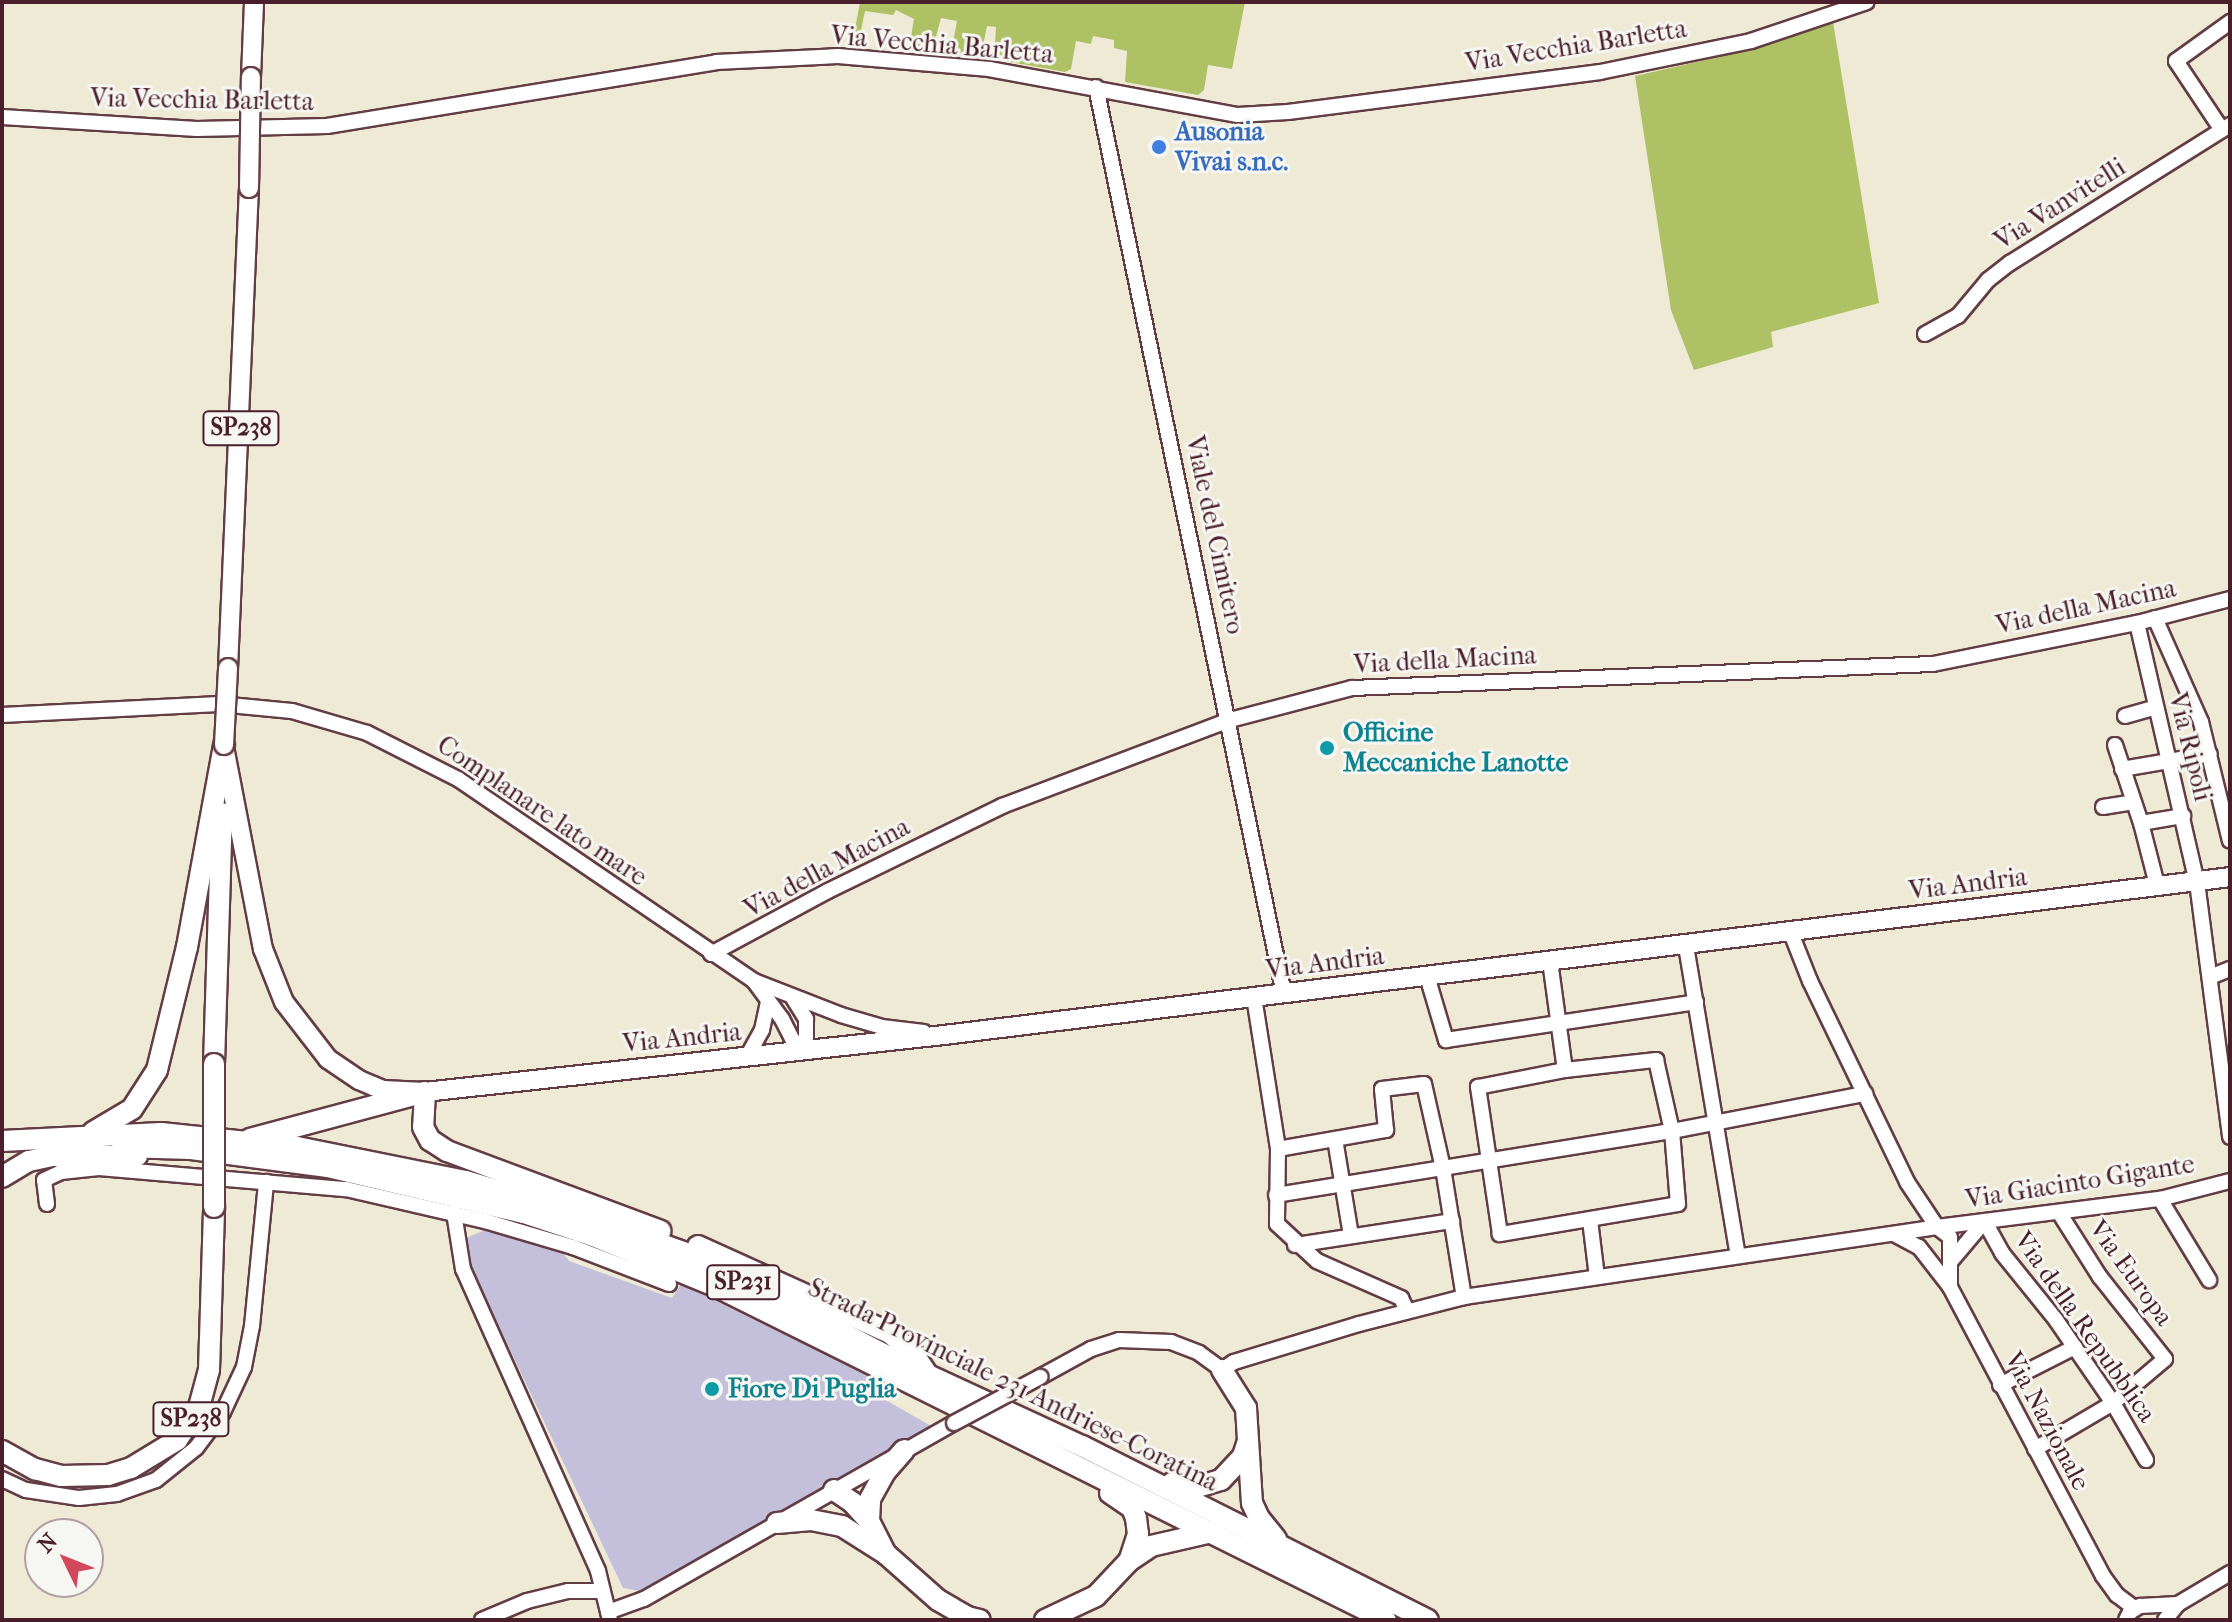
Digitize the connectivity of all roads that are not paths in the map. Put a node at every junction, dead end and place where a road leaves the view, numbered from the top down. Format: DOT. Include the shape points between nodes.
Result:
graph roads {
  1 [pos="254,2"];
  2 [pos="1867,2"];
  3 [pos="2230,22"];
  4 [pos="1100,88"];
  5 [pos="2,117"];
  6 [pos="2226,128"];
  7 [pos="1925,334"];
  8 [pos="2230,599"];
  9 [pos="2155,618"];
  10 [pos="2137,623"];
  11 [pos="2156,707"];
  12 [pos="2,715"];
  13 [pos="2125,716"];
  14 [pos="1234,718"];
  15 [pos="224,745"];
  16 [pos="2115,745"];
  17 [pos="2210,754"];
  18 [pos="2170,761"];
  19 [pos="2122,769"];
  20 [pos="2134,802"];
  21 [pos="2103,807"];
  22 [pos="2183,816"];
  23 [pos="2141,823"];
  24 [pos="2230,841"];
  25 [pos="2230,877"];
  26 [pos="2197,882"];
  27 [pos="2157,885"];
  28 [pos="1791,933"];
  29 [pos="1686,946"];
  30 [pos="711,954"];
  31 [pos="1550,961"];
  32 [pos="2230,969"];
  33 [pos="1427,976"];
  34 [pos="2210,977"];
  35 [pos="754,981"];
  36 [pos="1289,994"];
  37 [pos="1254,997"];
  38 [pos="793,998"];
  39 [pos="768,1001"];
  40 [pos="1696,1002"];
  41 [pos="1559,1022"];
  42 [pos="944,1035"];
  43 [pos="798,1051"];
  44 [pos="2224,1053"];
  45 [pos="747,1057"];
  46 [pos="1565,1070"];
  47 [pos="425,1092"];
  48 [pos="1865,1094"];
  49 [pos="2226,1095"];
  50 [pos="1718,1122"];
  51 [pos="1672,1131"];
  52 [pos="2230,1137"];
  53 [pos="1335,1139"];
  54 [pos="23,1140"];
  55 [pos="2,1141"];
  56 [pos="240,1141"];
  57 [pos="175,1148"];
  58 [pos="1278,1149"];
  59 [pos="2,1150"];
  60 [pos="1489,1160"];
  61 [pos="1443,1168"];
  62 [pos="2,1177"];
  63 [pos="2230,1181"];
  64 [pos="266,1182"];
  65 [pos="1343,1184"];
  66 [pos="1276,1195"];
  67 [pos="2160,1199"];
  68 [pos="47,1204"];
  69 [pos="454,1213"];
  70 [pos="2060,1214"];
  71 [pos="1590,1220"];
  72 [pos="1452,1221"];
  73 [pos="1985,1222"];
  74 [pos="1937,1227"];
  75 [pos="1892,1234"];
  76 [pos="1351,1236"];
  77 [pos="1295,1245"];
  78 [pos="1738,1256"];
  79 [pos="1934,1262"];
  80 [pos="1950,1263"];
  81 [pos="1597,1277"];
  82 [pos="2209,1280"];
  83 [pos="669,1284"];
  84 [pos="1950,1287"];
  85 [pos="1464,1297"];
  86 [pos="1407,1311"];
  87 [pos="2075,1347"];
  88 [pos="1222,1370"];
  89 [pos="928,1376"];
  90 [pos="2000,1385"];
  91 [pos="2113,1403"];
  92 [pos="1248,1441"];
  93 [pos="1082,1446"];
  94 [pos="2035,1449"];
  95 [pos="904,1450"];
  96 [pos="2,1451"];
  97 [pos="2146,1460"];
  98 [pos="1084,1469"];
  99 [pos="2,1479"];
  100 [pos="834,1490"];
  101 [pos="869,1521"];
  102 [pos="777,1523"];
  103 [pos="842,1526"];
  104 [pos="1212,1532"];
  105 [pos="1281,1545"];
  106 [pos="886,1554"];
  107 [pos="1129,1561"];
  108 [pos="2230,1573"];
  109 [pos="602,1591"];
  110 [pos="2178,1604"];
  111 [pos="2151,1607"];
  112 [pos="609,1616"];
  113 [pos="2127,1616"];
  114 [pos="482,1620"];
  115 [pos="980,1620"];
  116 [pos="1045,1620"];
  117 [pos="1386,1620"];
  118 [pos="1428,1620"];
  119 [pos="2164,1620"];
  1 -- 15 [label="main road, SP238, bridge"];
  2 -- 4 [label="street, Via Vecchia Barletta" via="1751,41 1600,72 1288,112 1238,115"];
  3 -- 6 [label="street" via="2176,61"];
  4 -- 5 [label="street, Via Vecchia Barletta" via="989,69 838,56 716,62 327,126 197,129"];
  4 -- 14 [label="street, Viale del Cimitero"];
  6 -- 7 [label="street, Via Vanvitelli" via="2010,263 1958,316"];
  8 -- 9 [label="street, Via della Macina"];
  9 -- 10 [label="street, Via della Macina"];
  9 -- 17 [label="street" via="2178,663"];
  10 -- 11 [label="street, Via Ripoli"];
  10 -- 14 [label="street, Via della Macina" via="1933,664 1352,688"];
  11 -- 13 [label="street"];
  11 -- 18 [label="street, Via Ripoli"];
  12 -- 30 [label="street, Complanare lato mare" via="219,704 292,711 355,729 458,779"];
  14 -- 30 [label="street, Via della Macina" via="1002,806"];
  14 -- 36 [label="street, Viale del Cimitero"];
  15 -- 47 [label="main road, Via Andria" via="263,949 284,1002 328,1059 359,1080 383,1090"];
  15 -- 54 [label="highway" via="187,947 157,1070 132,1109 114,1122 93,1132"];
  15 -- 96 [label="highway, SP238, bridge" via="209,1370 199,1407 177,1440 131,1468 108,1475 61,1476"];
  16 -- 19 [label="street"];
  17 -- 18 [label="street"];
  17 -- 24 [label="street"];
  18 -- 19 [label="street"];
  18 -- 22 [label="street, Via Ripoli"];
  19 -- 20 [label="street"];
  20 -- 21 [label="street"];
  20 -- 23 [label="street"];
  22 -- 23 [label="street"];
  22 -- 26 [label="street, Via Ripoli"];
  23 -- 27 [label="street"];
  25 -- 26 [label="main road, Via Andria"];
  26 -- 27 [label="main road, Via Andria"];
  26 -- 34 [label="street, Via Ripoli"];
  27 -- 28 [label="main road, Via Andria"];
  28 -- 29 [label="main road, Via Andria"];
  28 -- 48 [label="street"];
  29 -- 31 [label="main road, Via Andria"];
  29 -- 40 [label="street"];
  30 -- 35 [label="street, Complanare lato mare"];
  31 -- 33 [label="main road, Via Andria"];
  31 -- 41 [label="street"];
  32 -- 34 [label="street"];
  33 -- 36 [label="main road, Via Andria"];
  33 -- 41 [label="street" via="1446,1040"];
  34 -- 44 [label="street, Via Ripoli"];
  35 -- 38 [label="street"];
  35 -- 39 [label="street"];
  36 -- 37 [label="main road, Via Andria"];
  37 -- 42 [label="main road, Via Andria"];
  37 -- 58 [label="street"];
  38 -- 42 [label="street" via="882,1027"];
  38 -- 43 [label="street" via="806,1019 806,1037"];
  39 -- 43 [label="street"];
  39 -- 45 [label="street" via="762,1030"];
  40 -- 41 [label="street"];
  40 -- 50 [label="street"];
  41 -- 46 [label="street"];
  42 -- 43 [label="main road, Via Andria"];
  43 -- 45 [label="main road, Via Andria"];
  44 -- 49 [label="street, Via Ripoli"];
  45 -- 47 [label="main road, Via Andria"];
  46 -- 51 [label="street" via="1656,1060"];
  46 -- 60 [label="street" via="1478,1087"];
  47 -- 56 [label="highway"];
  47 -- 89 [label="highway" via="423,1127 430,1140 447,1151 653,1227 875,1327 913,1353"];
  48 -- 50 [label="street"];
  48 -- 74 [label="street" via="1907,1182"];
  49 -- 52 [label="street, Via Ripoli"];
  50 -- 51 [label="street"];
  50 -- 78 [label="street"];
  51 -- 60 [label="street"];
  51 -- 71 [label="street" via="1678,1204"];
  53 -- 58 [label="street"];
  53 -- 61 [label="street" via="1386,1130 1382,1089 1424,1084"];
  53 -- 65 [label="street"];
  54 -- 55 [label="highway, Strada Provinciale 231 Andriese-Coratina / SP231"];
  54 -- 56 [label="highway, Strada Provinciale 231 Andriese-Coratina / SP231" via="161,1133"];
  56 -- 89 [label="highway, Strada Provinciale 231 Andriese-Coratina / SP231" via="297,1147 466,1181 580,1215 689,1254"];
  57 -- 59 [label="highway, Strada Provinciale 231 Andriese-Coratina / SP231"];
  57 -- 62 [label="highway" via="158,1157 53,1156 29,1161"];
  57 -- 98 [label="highway, Strada Provinciale 231 Andriese-Coratina / SP231" via="328,1167 410,1184 591,1235 717,1287"];
  58 -- 66 [label="street"];
  60 -- 61 [label="street"];
  60 -- 71 [label="street" via="1500,1234"];
  61 -- 65 [label="street"];
  61 -- 72 [label="street"];
  63 -- 67 [label="street, Via Giacinto Gigante"];
  64 -- 68 [label="street" via="87,1169 44,1180"];
  64 -- 69 [label="street" via="346,1189"];
  64 -- 99 [label="street" via="244,1367 223,1412 196,1448 156,1480 117,1494 79,1498 26,1490"];
  65 -- 66 [label="street"];
  65 -- 76 [label="street"];
  66 -- 77 [label="street" via="1277,1224"];
  67 -- 70 [label="street, Via Giacinto Gigante"];
  67 -- 82 [label="street"];
  69 -- 83 [label="street" via="573,1247"];
  69 -- 109 [label="street" via="463,1269 598,1571"];
  70 -- 73 [label="street, Via Giacinto Gigante"];
  70 -- 91 [label="street, Via Europa" via="2100,1277 2165,1359"];
  71 -- 81 [label="street"];
  72 -- 76 [label="street"];
  72 -- 85 [label="street"];
  73 -- 74 [label="street, Via Giacinto Gigante"];
  73 -- 80 [label="street"];
  73 -- 87 [label="street, Via della Repubblica" via="2002,1253"];
  74 -- 75 [label="street, Via Giacinto Gigante"];
  74 -- 79 [label="street" via="1931,1245"];
  74 -- 80 [label="street, Via Nazionale" via="1950,1237"];
  75 -- 78 [label="street, Via Giacinto Gigante"];
  75 -- 79 [label="street, Via Nazionale" via="1908,1239"];
  76 -- 77 [label="street"];
  77 -- 86 [label="street" via="1350,1279 1401,1298"];
  78 -- 81 [label="street, Via Giacinto Gigante"];
  79 -- 84 [label="street, Via Nazionale"];
  80 -- 84 [label="street, Via Nazionale"];
  81 -- 85 [label="street, Via Giacinto Gigante"];
  84 -- 90 [label="street, Via Nazionale"];
  85 -- 86 [label="street, Via Giacinto Gigante"];
  86 -- 88 [label="street, Via Giacinto Gigante"];
  87 -- 90 [label="street"];
  87 -- 91 [label="street, Via della Repubblica"];
  88 -- 92 [label="highway" via="1246,1408"];
  88 -- 95 [label="street, bridge" via="1171,1342 1119,1340 1091,1349"];
  89 -- 93 [label="highway, Strada Provinciale 231 Andriese-Coratina / SP231"];
  90 -- 94 [label="street, Via Nazionale"];
  91 -- 94 [label="street"];
  91 -- 97 [label="street, Via della Repubblica"];
  92 -- 93 [label="highway" via="1243,1456 1221,1480 1191,1489 1094,1446"];
  92 -- 105 [label="highway" via="1252,1503"];
  93 -- 105 [label="highway, Strada Provinciale 231 Andriese-Coratina / SP231"];
  94 -- 113 [label="street, Via Nazionale"];
  95 -- 100 [label="street"];
  95 -- 101 [label="highway" via="870,1499"];
  98 -- 104 [label="highway, Strada Provinciale 231 Andriese-Coratina / SP231"];
  98 -- 107 [label="highway" via="1132,1508 1138,1534"];
  100 -- 101 [label="highway"];
  100 -- 102 [label="street"];
  100 -- 103 [label="highway"];
  101 -- 106 [label="highway"];
  102 -- 103 [label="highway" via="811,1520"];
  102 -- 112 [label="street"];
  103 -- 106 [label="highway"];
  104 -- 107 [label="highway" via="1168,1540"];
  104 -- 117 [label="highway, Strada Provinciale 231 Andriese-Coratina / SP231"];
  105 -- 118 [label="highway, Strada Provinciale 231 Andriese-Coratina / SP231"];
  106 -- 115 [label="highway" via="938,1600"];
  107 -- 116 [label="highway" via="1096,1596"];
  108 -- 110 [label="street"];
  109 -- 112 [label="street"];
  109 -- 114 [label="street" via="568,1591"];
  110 -- 111 [label="street"];
  110 -- 119 [label="street"];
  111 -- 113 [label="street"];
  111 -- 119 [label="street"];
}
